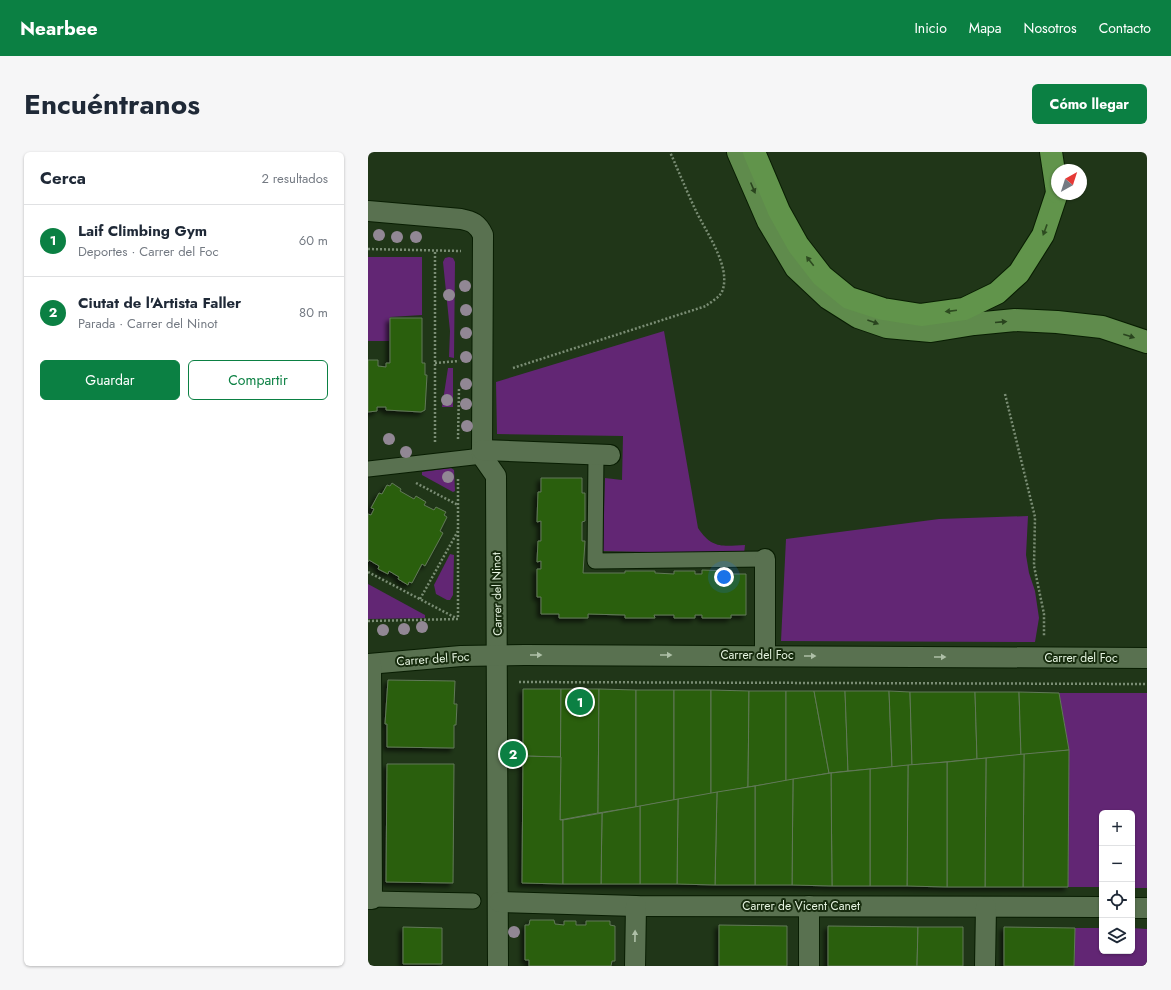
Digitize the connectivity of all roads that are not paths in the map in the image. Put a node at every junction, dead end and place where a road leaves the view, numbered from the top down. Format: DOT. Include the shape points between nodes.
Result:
graph roads {
  1 [pos="738,152"];
  2 [pos="754,152"];
  3 [pos="1051,152"];
  4 [pos="1053,164"];
  5 [pos="1055,200"];
  6 [pos="368,211"];
  7 [pos="1147,342"];
  8 [pos="482,453"];
  9 [pos="603,454"];
  10 [pos="368,469"];
  11 [pos="765,559"];
  12 [pos="765,655"];
  13 [pos="497,656"];
  14 [pos="1147,658"];
  15 [pos="370,664"];
  16 [pos="370,899"];
  17 [pos="473,901"];
  18 [pos="499,902"];
  19 [pos="636,906"];
  20 [pos="809,906"];
  21 [pos="986,907"];
  22 [pos="1099,908"];
  23 [pos="1135,908"];
  24 [pos="1147,908"];
  25 [pos="498,966"];
  26 [pos="635,966"];
  27 [pos="809,966"];
  28 [pos="985,966"];
  1 -- 7 [label="main road, one-way" via="768,221 796,268 828,298 858,316 887,327 931,331 1015,320 1057,322 1102,327"];
  5 -- 2 [label="highway, one-way" via="1044,235 1019,273 997,293 964,309 921,315 883,309 849,298 822,276 798,245 779,211"];
  3 -- 4 [label="highway"];
  6 -- 8 [label="street" via="461,218 479,226 484,245"];
  8 -- 9 [label="street"];
  8 -- 10 [label="street" via="458,460"];
  8 -- 13 [label="street, Carrer del Ninot" via="496,476"];
  9 -- 11 [label="street" via="595,561"];
  11 -- 12 [label="street"];
  13 -- 12 [label="street, Carrer del Foc, one-way"];
  12 -- 14 [label="street, Carrer del Foc, one-way"];
  13 -- 15 [label="street, Carrer del Foc" via="461,656"];
  13 -- 18 [label="street, Carrer del Ninot"];
  15 -- 16 [label="street"];
  16 -- 17 [label="street"];
  18 -- 19 [label="street, Carrer de Vicent Canet"];
  18 -- 25 [label="street, Carrer del Ninot"];
  19 -- 20 [label="street, Carrer de Vicent Canet"];
  26 -- 19 [label="street, one-way"];
  20 -- 21 [label="street, Carrer de Vicent Canet"];
  20 -- 27 [label="street"];
  21 -- 22 [label="street, Carrer de Vicent Canet"];
  21 -- 28 [label="street"];
  23 -- 24 [label="street"];
}
